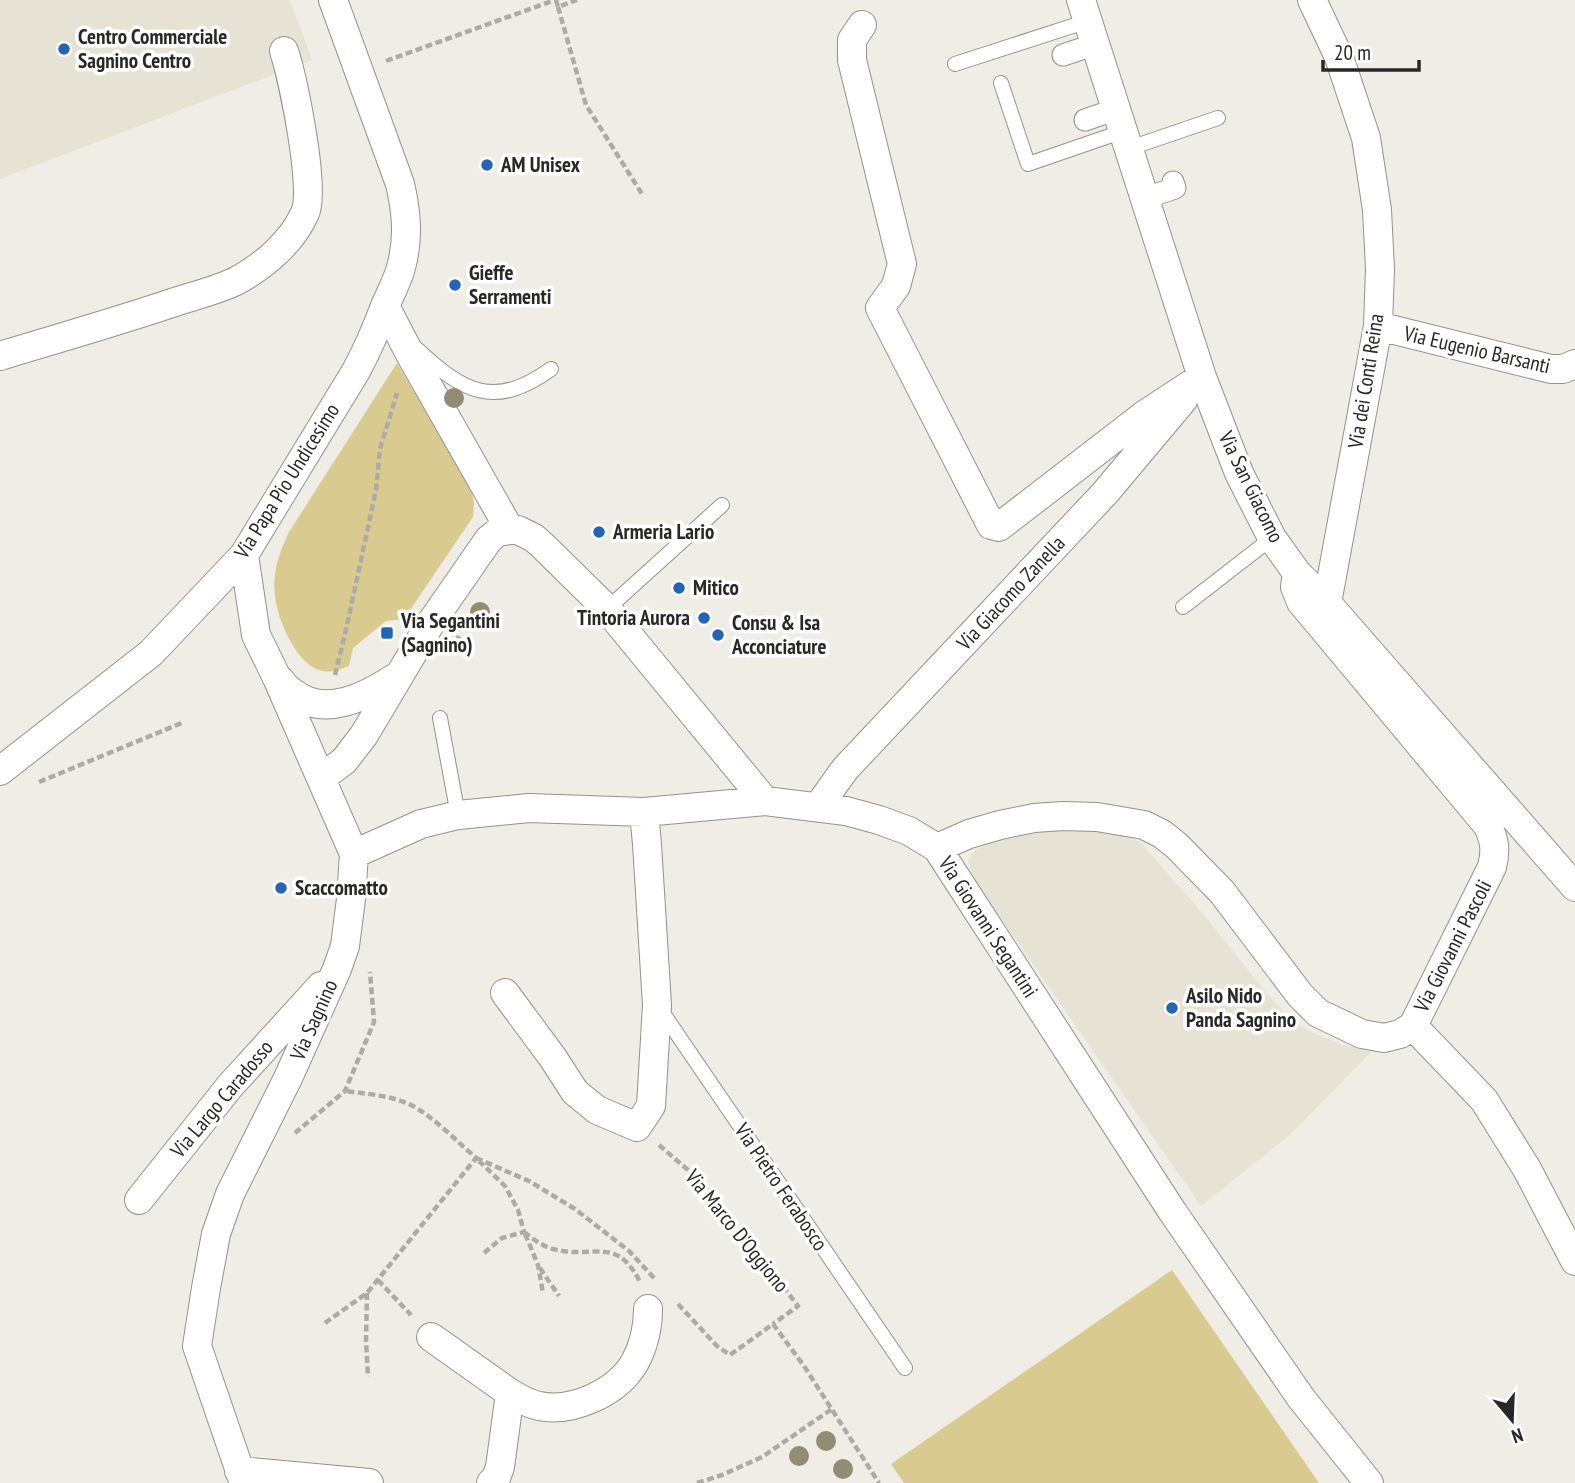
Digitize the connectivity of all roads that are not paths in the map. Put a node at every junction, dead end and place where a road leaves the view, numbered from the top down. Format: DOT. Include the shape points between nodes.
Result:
graph roads {
  1 [pos="333,0"];
  2 [pos="1312,0"];
  3 [pos="1089,22"];
  4 [pos="862,25"];
  5 [pos="284,51"];
  6 [pos="1063,55"];
  7 [pos="955,64"];
  8 [pos="1001,83"];
  9 [pos="1218,118"];
  10 [pos="1085,120"];
  11 [pos="1124,129"];
  12 [pos="1173,182"];
  13 [pos="1146,198"];
  14 [pos="385,306"];
  15 [pos="1378,326"];
  16 [pos="398,331"];
  17 [pos="0,356"];
  18 [pos="1575,364"];
  19 [pos="551,369"];
  20 [pos="1202,377"];
  21 [pos="722,505"];
  22 [pos="510,530"];
  23 [pos="1272,538"];
  24 [pos="244,555"];
  25 [pos="1297,573"];
  26 [pos="1327,603"];
  27 [pos="1183,607"];
  28 [pos="607,609"];
  29 [pos="398,675"];
  30 [pos="277,678"];
  31 [pos="440,718"];
  32 [pos="0,771"];
  33 [pos="321,778"];
  34 [pos="765,801"];
  35 [pos="818,807"];
  36 [pos="644,812"];
  37 [pos="458,815"];
  38 [pos="937,848"];
  39 [pos="354,854"];
  40 [pos="1575,887"];
  41 [pos="341,958"];
  42 [pos="505,993"];
  43 [pos="657,1005"];
  44 [pos="1413,1026"];
  45 [pos="139,1200"];
  46 [pos="1575,1261"];
  47 [pos="648,1309"];
  48 [pos="431,1337"];
  49 [pos="905,1368"];
  50 [pos="510,1392"];
  51 [pos="242,1477"];
  52 [pos="369,1483"];
  53 [pos="491,1483"];
  54 [pos="1369,1483"];
  1 -- 14 [label="street, Via Papa Pio Undicesimo" via="406,209 400,273"];
  2 -- 15 [label="street, Via dei Conti Reina" via="1339,57 1366,138 1377,209"];
  3 -- 6 [label="street"];
  3 -- 7 [label="lane"];
  3 -- 11 [label="street, Via San Giacomo"];
  4 -- 20 [label="street" via="852,40 852,60 902,264 896,286 880,308 991,525 999,527 1144,415"];
  5 -- 17 [label="street" via="297,107 308,194 306,211 290,239 237,281"];
  8 -- 11 [label="lane" via="1028,163"];
  9 -- 11 [label="lane"];
  10 -- 11 [label="street"];
  11 -- 13 [label="street, Via San Giacomo"];
  12 -- 13 [label="street" via="1175,188"];
  13 -- 20 [label="street, Via San Giacomo"];
  14 -- 16 [label="street"];
  14 -- 24 [label="street, Via Papa Pio Undicesimo" via="356,371"];
  15 -- 18 [label="street, Via Eugenio Barsanti" via="1551,369"];
  15 -- 26 [label="street, Via dei Conti Reina"];
  16 -- 19 [label="lane" via="448,376 472,390 511,390"];
  16 -- 22 [label="street"];
  20 -- 23 [label="street, Via San Giacomo" via="1239,473"];
  20 -- 35 [label="street, Via Giacomo Zanella" via="1105,494 845,769"];
  21 -- 28 [label="lane"];
  22 -- 28 [label="street" via="534,538"];
  22 -- 29 [label="street" via="489,539"];
  23 -- 25 [label="street, Via San Giacomo"];
  23 -- 27 [label="lane"];
  24 -- 30 [label="street, Via Sagnino" via="256,635"];
  24 -- 32 [label="street, Via Papa Pio Undicesimo" via="151,653"];
  25 -- 26 [label="street, Via San Giacomo"];
  25 -- 44 [label="street, Via Giovanni Pascoli" via="1295,587 1301,602 1494,838 1492,867"];
  26 -- 40 [label="street, Via San Giacomo"];
  28 -- 34 [label="street"];
  29 -- 30 [label="street" via="364,696 329,704 293,694"];
  29 -- 33 [label="street" via="364,735 344,761"];
  30 -- 33 [label="street, Via Sagnino"];
  31 -- 37 [label="lane"];
  33 -- 39 [label="street, Via Sagnino"];
  34 -- 35 [label="street, Via Giovanni Segantini"];
  34 -- 36 [label="street"];
  35 -- 38 [label="street, Via Giovanni Segantini" via="879,820"];
  36 -- 37 [label="street" via="529,808"];
  36 -- 43 [label="street"];
  37 -- 39 [label="street" via="421,824"];
  38 -- 44 [label="street, Via Giovanni Pascoli" via="969,834 1034,818 1097,817 1144,825 1177,846 1222,892 1318,1013 1362,1034 1384,1038"];
  38 -- 54 [label="street, Via Giovanni Segantini" via="1172,1211 1300,1398"];
  39 -- 41 [label="street, Via Sagnino"];
  41 -- 45 [label="street, Via Largo Caradosso"];
  41 -- 51 [label="street, Via Sagnino" via="230,1194 216,1234 197,1346"];
  42 -- 43 [label="street" via="575,1092 597,1110 637,1127 651,1106"];
  43 -- 49 [label="lane, Via Pietro Ferabosco"];
  44 -- 46 [label="street" via="1484,1100"];
  47 -- 50 [label="street" via="648,1324 635,1362 607,1390 572,1405 554,1407 526,1402"];
  48 -- 50 [label="street"];
  50 -- 53 [label="street" via="500,1467"];
  51 -- 52 [label="street"];
}
